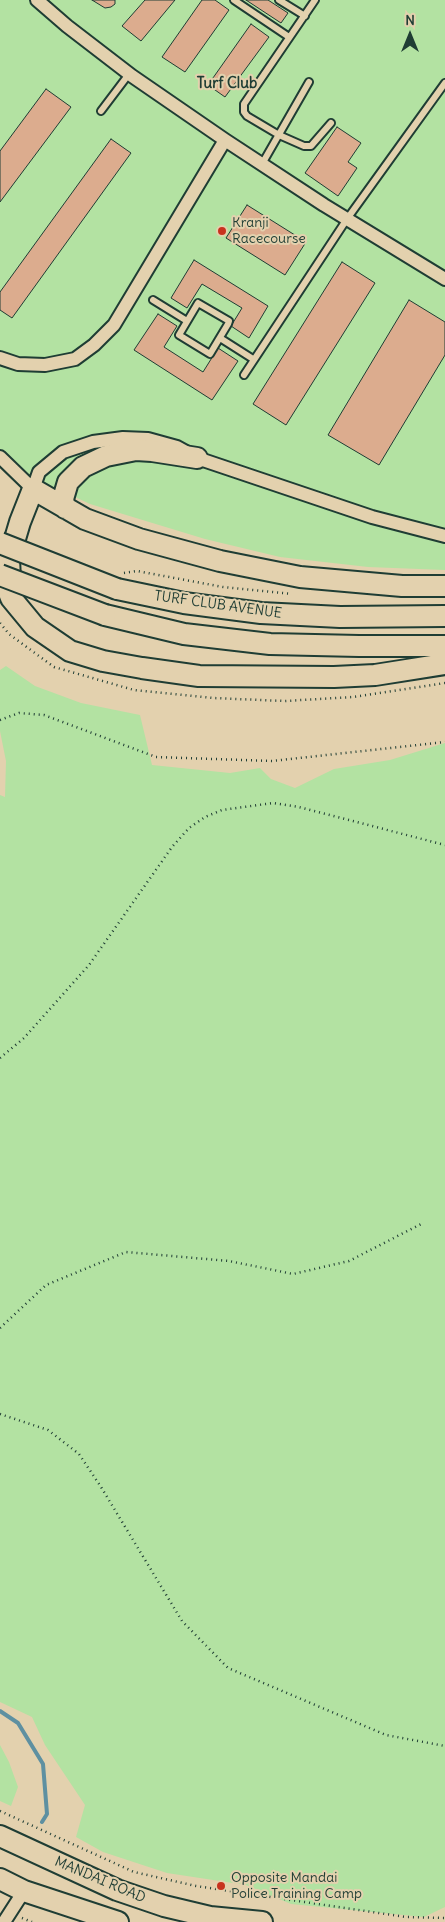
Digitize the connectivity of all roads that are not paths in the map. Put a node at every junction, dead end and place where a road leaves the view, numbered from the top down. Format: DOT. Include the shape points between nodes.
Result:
graph roads {
  1 [pos="37,0"];
  2 [pos="234,0"];
  3 [pos="279,0"];
  4 [pos="315,0"];
  5 [pos="304,16"];
  6 [pos="289,37"];
  7 [pos="129,74"];
  8 [pos="310,82"];
  9 [pos="445,83"];
  10 [pos="101,111"];
  11 [pos="330,123"];
  12 [pos="279,135"];
  13 [pos="226,140"];
  14 [pos="262,164"];
  15 [pos="347,219"];
  16 [pos="445,279"];
  17 [pos="153,300"];
  18 [pos="187,322"];
  19 [pos="220,338"];
  20 [pos="0,358"];
  21 [pos="253,359"];
  22 [pos="244,375"];
  23 [pos="0,457"];
  24 [pos="197,458"];
  25 [pos="32,489"];
  26 [pos="65,508"];
  27 [pos="445,536"];
  28 [pos="0,543"];
  29 [pos="0,570"];
  30 [pos="0,575"];
  31 [pos="445,586"];
  32 [pos="11,598"];
  33 [pos="445,616"];
  34 [pos="445,646"];
  35 [pos="445,664"];
  36 [pos="0,1836"];
  37 [pos="0,1879"];
  38 [pos="24,1891"];
  39 [pos="4,1922"];
  40 [pos="118,1922"];
  41 [pos="262,1922"];
  1 -- 7 [label="street"];
  2 -- 6 [label="lane"];
  3 -- 5 [label="lane"];
  4 -- 5 [label="lane"];
  5 -- 6 [label="lane"];
  6 -- 12 [label="lane" via="243,108 246,116"];
  7 -- 10 [label="lane"];
  7 -- 13 [label="street"];
  8 -- 12 [label="lane"];
  9 -- 15 [label="lane"];
  11 -- 12 [label="lane" via="311,146"];
  12 -- 14 [label="lane"];
  13 -- 14 [label="street"];
  13 -- 20 [label="street" via="114,325 94,345 75,359 45,365 18,364"];
  14 -- 15 [label="street"];
  15 -- 16 [label="street"];
  15 -- 21 [label="lane"];
  17 -- 18 [label="lane"];
  18 -- 19 [label="lane" via="180,337 207,353 211,353"];
  18 -- 19 [label="lane" via="198,303 201,304 229,321"];
  19 -- 21 [label="lane"];
  21 -- 22 [label="lane"];
  23 -- 25 [label="street"];
  24 -- 25 [label="street" via="177,447 148,439 93,442 63,452 47,464 39,472"];
  24 -- 26 [label="main road" via="136,450 106,456 82,467 68,482 63,499"];
  24 -- 27 [label="street" via="372,517"];
  25 -- 26 [label="main road"];
  25 -- 32 [label="main road" via="9,560"];
  26 -- 31 [label="main road" via="85,519 139,538 220,561 300,577 402,586"];
  28 -- 33 [label="main road, TURF CLUB AVENUE, bridge" via="117,589 184,603 261,613 340,617"];
  29 -- 32 [label="main road"];
  30 -- 34 [label="main road, bridge" via="105,615 184,634 270,644"];
  32 -- 35 [label="main road" via="35,627 70,651 142,668 199,676 334,676 375,675"];
  36 -- 41 [label="main road, MANDAI ROAD" via="117,1890 210,1917"];
  37 -- 38 [label="main road"];
  38 -- 39 [label="street"];
  38 -- 40 [label="main road"];
}
